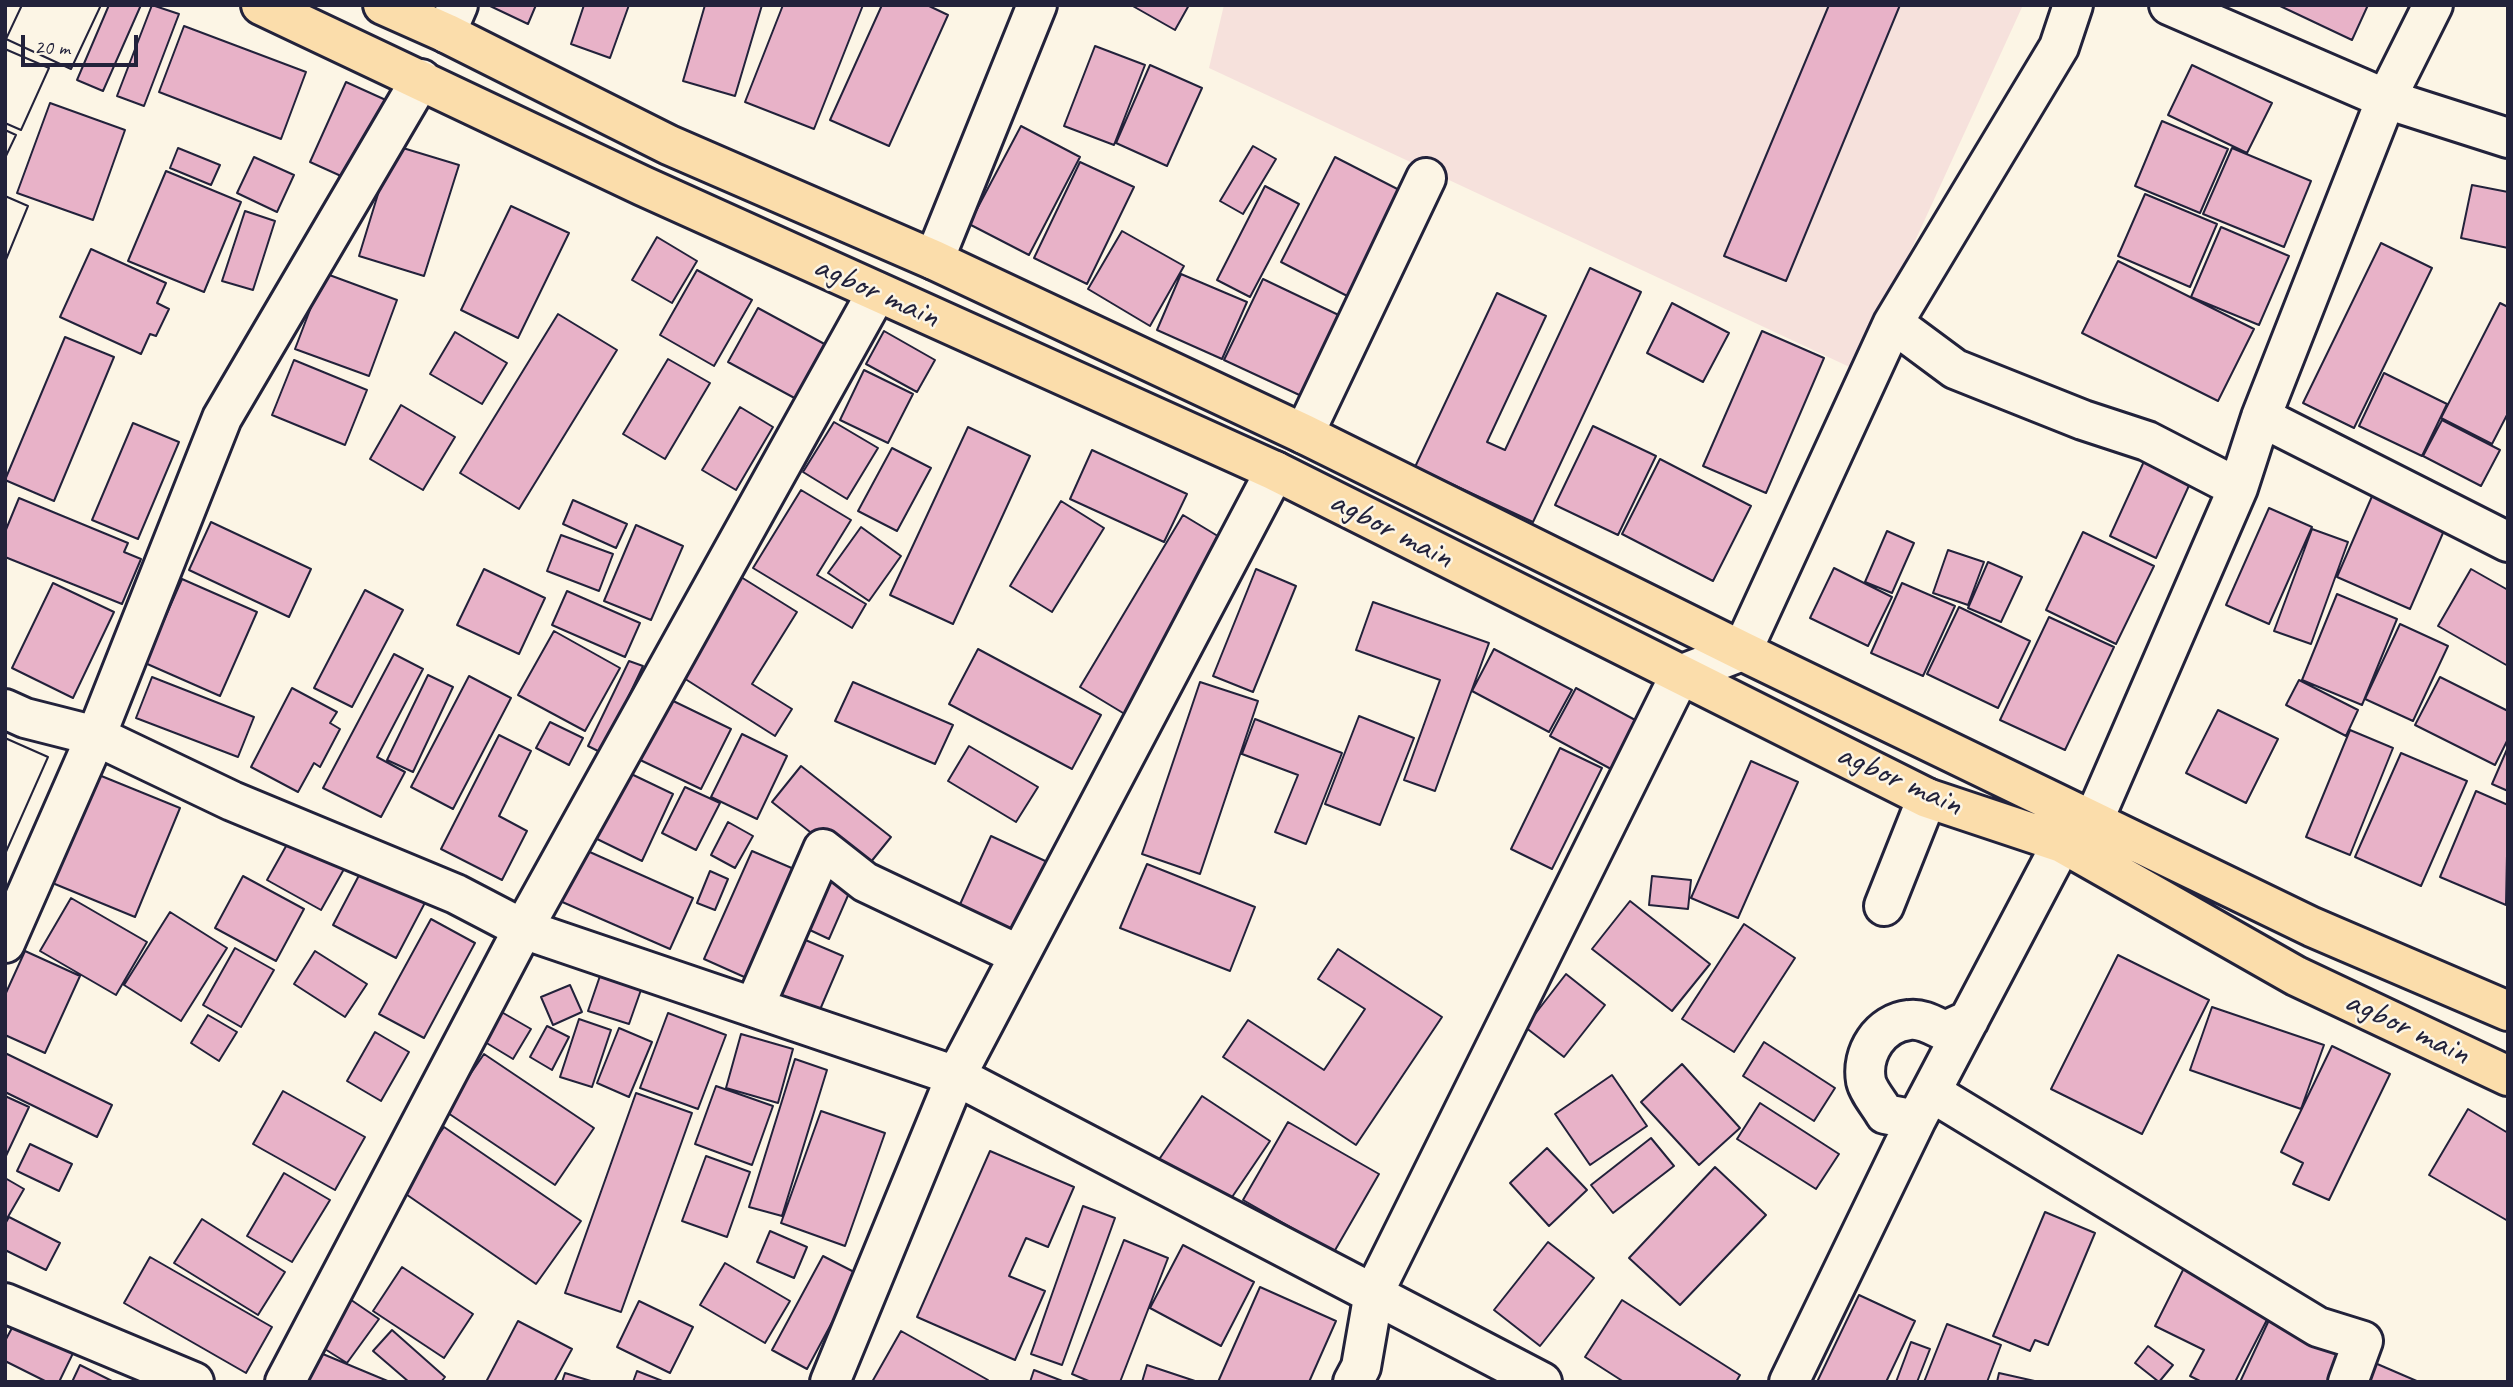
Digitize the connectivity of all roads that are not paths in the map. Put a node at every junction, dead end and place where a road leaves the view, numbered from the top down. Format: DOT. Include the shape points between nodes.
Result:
graph roads {
  1 [pos="261,5"];
  2 [pos="383,5"];
  3 [pos="1037,5"];
  4 [pos="2073,5"];
  5 [pos="2169,5"];
  6 [pos="2433,5"];
  7 [pos="452,19"];
  8 [pos="421,79"];
  9 [pos="2386,99"];
  10 [pos="2508,138"];
  11 [pos="669,145"];
  12 [pos="1426,178"];
  13 [pos="643,186"];
  14 [pos="934,260"];
  15 [pos="877,292"];
  16 [pos="1893,323"];
  17 [pos="2261,417"];
  18 [pos="1304,434"];
  19 [pos="1275,471"];
  20 [pos="2238,488"];
  21 [pos="2508,542"];
  22 [pos="1742,652"];
  23 [pos="1680,676"];
  24 [pos="5,709"];
  25 [pos="96,736"];
  26 [pos="1927,799"];
  27 [pos="2094,819"];
  28 [pos="2062,843"];
  29 [pos="1884,906"];
  30 [pos="523,929"];
  31 [pos="5,943"];
  32 [pos="1019,955"];
  33 [pos="755,1005"];
  34 [pos="2508,1011"];
  35 [pos="1969,1020"];
  36 [pos="956,1076"];
  37 [pos="2508,1076"];
  38 [pos="1924,1106"];
  39 [pos="1374,1293"];
  40 [pos="5,1303"];
  41 [pos="194,1382"];
  42 [pos="285,1382"];
  43 [pos="830,1382"];
  44 [pos="1353,1382"];
  45 [pos="1542,1382"];
  46 [pos="1789,1382"];
  47 [pos="2348,1382"];
  1 -- 8 [label="main road, agbor main"];
  2 -- 7 [label="main road, agbor main"];
  3 -- 14 [label="street"];
  4 -- 16 [label="street" via="2059,47"];
  5 -- 9 [label="street"];
  6 -- 9 [label="street"];
  7 -- 11 [label="main road, agbor main"];
  8 -- 13 [label="main road, agbor main"];
  8 -- 25 [label="street" via="222,418"];
  9 -- 10 [label="street"];
  9 -- 17 [label="street"];
  11 -- 13 [label="main road"];
  11 -- 14 [label="main road, agbor main"];
  12 -- 18 [label="street"];
  13 -- 15 [label="main road, agbor main"];
  14 -- 18 [label="main road, agbor main"];
  15 -- 19 [label="main road, agbor main"];
  15 -- 30 [label="street"];
  16 -- 20 [label="street" via="1955,369 2147,441"];
  16 -- 22 [label="street"];
  17 -- 20 [label="street"];
  17 -- 21 [label="street"];
  18 -- 22 [label="main road, agbor main"];
  19 -- 23 [label="main road, agbor main"];
  19 -- 32 [label="street"];
  20 -- 27 [label="street"];
  22 -- 23 [label="street"];
  22 -- 27 [label="main road, agbor main"];
  23 -- 26 [label="main road, agbor main"];
  23 -- 39 [label="street"];
  24 -- 25 [label="street"];
  25 -- 30 [label="street" via="232,801 456,894"];
  25 -- 31 [label="street"];
  26 -- 28 [label="main road, agbor main"];
  26 -- 29 [label="street"];
  27 -- 28 [label="street"];
  27 -- 34 [label="main road, agbor main" via="2312,927"];
  28 -- 35 [label="street"];
  28 -- 37 [label="main road, agbor main" via="2296,976"];
  30 -- 33 [label="street"];
  30 -- 42 [label="street"];
  32 -- 33 [label="street" via="865,881 823,849"];
  32 -- 36 [label="street"];
  33 -- 36 [label="street"];
  35 -- 38 [label="street"];
  35 -- 38 [label="street" via="1945,1031 1924,1021 1908,1020 1885,1029 1868,1050 1866,1082 1885,1114"];
  36 -- 39 [label="street"];
  36 -- 43 [label="street"];
  38 -- 46 [label="street"];
  38 -- 47 [label="street" via="2318,1327 2362,1341"];
  39 -- 44 [label="street" via="1361,1367"];
  39 -- 45 [label="street"];
  40 -- 41 [label="street"];
}
